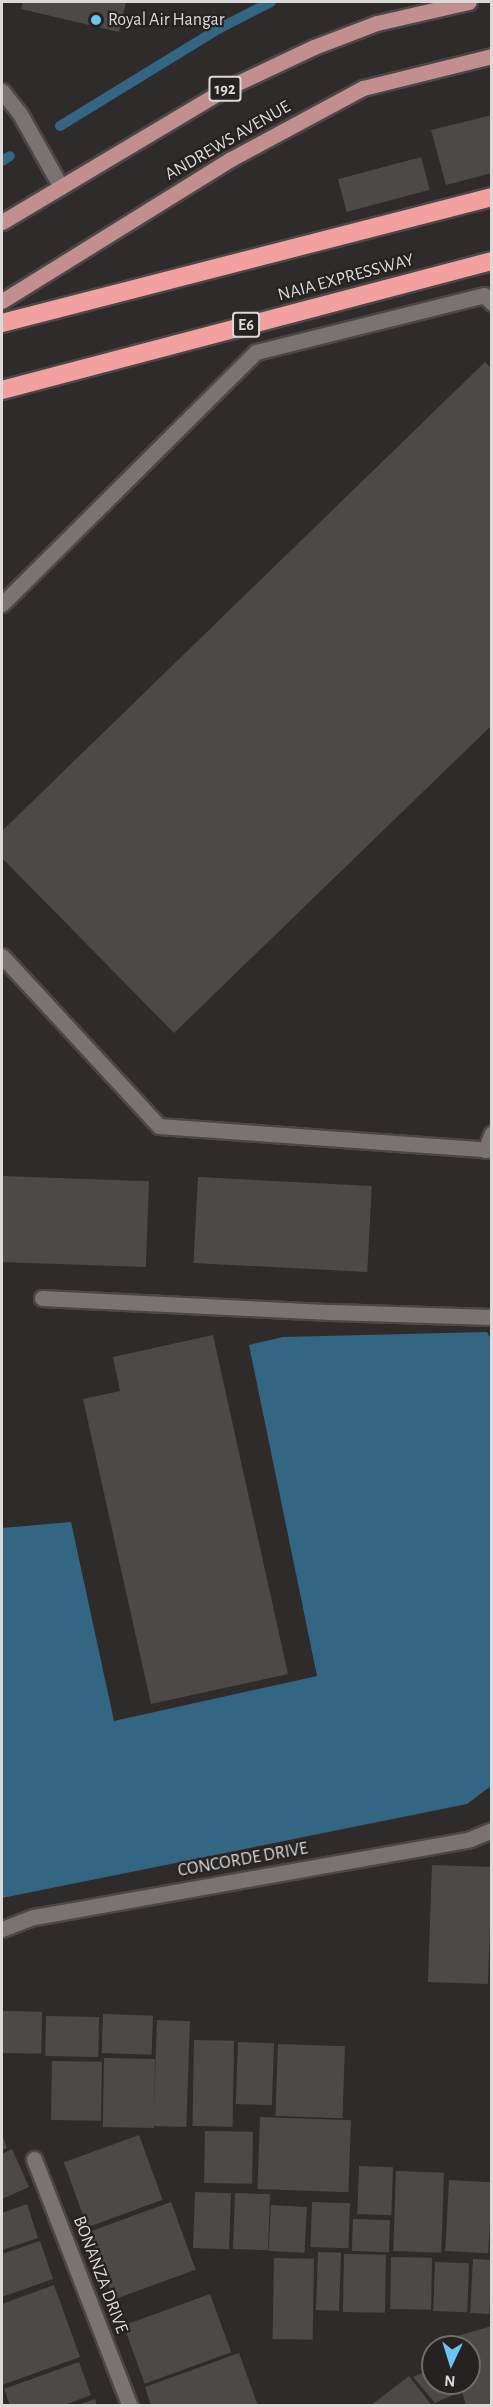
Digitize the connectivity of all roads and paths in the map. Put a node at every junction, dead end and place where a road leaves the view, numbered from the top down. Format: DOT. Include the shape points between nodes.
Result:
graph roads {
  1 [pos="469,2"];
  2 [pos="492,56"];
  3 [pos="2,91"];
  4 [pos="61,187"];
  5 [pos="492,197"];
  6 [pos="2,222"];
  7 [pos="492,261"];
  8 [pos="2,301"];
  9 [pos="492,303"];
  10 [pos="2,323"];
  11 [pos="2,390"];
  12 [pos="2,604"];
  13 [pos="2,956"];
  14 [pos="492,1133"];
  15 [pos="488,1150"];
  16 [pos="42,1298"];
  17 [pos="492,1317"];
  18 [pos="492,1830"];
  19 [pos="2,1929"];
  20 [pos="34,2159"];
  21 [pos="129,2406"];
  1 -- 4 [label="main road, 192" via="377,23 314,46 225,89"];
  2 -- 8 [label="main road, ANDREWS AVENUE" via="363,88 231,159"];
  3 -- 4 [label="street" via="20,114"];
  4 -- 6 [label="main road, 192"];
  5 -- 10 [label="highway"];
  7 -- 11 [label="highway, NAIA EXPRESSWAY / E6"];
  9 -- 12 [label="street" via="484,295 256,352"];
  13 -- 15 [label="street" via="159,1126"];
  14 -- 15 [label="street"];
  16 -- 17 [label="street"];
  18 -- 19 [label="street, CONCORDE DRIVE" via="470,1839 34,1917"];
  20 -- 21 [label="street, BONANZA DRIVE"];
}
